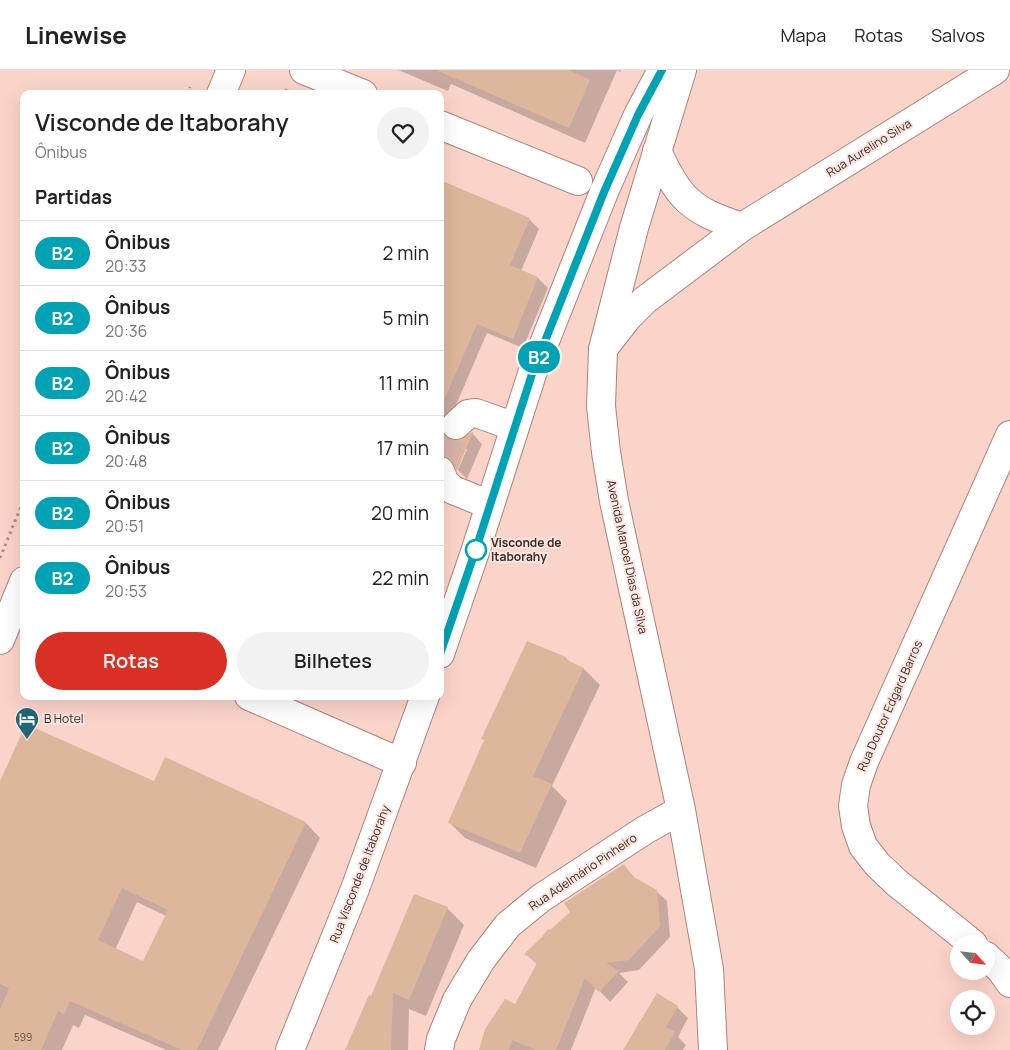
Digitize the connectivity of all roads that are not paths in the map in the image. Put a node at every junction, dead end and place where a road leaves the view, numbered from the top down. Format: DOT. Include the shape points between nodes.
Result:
graph roads {
  1 [pos="231,70"];
  2 [pos="304,70"];
  3 [pos="662,70"];
  4 [pos="682,70"];
  5 [pos="995,70"];
  6 [pos="223,90"];
  7 [pos="352,90"];
  8 [pos="444,127"];
  9 [pos="656,151"];
  10 [pos="578,181"];
  11 [pos="742,227"];
  12 [pos="602,349"];
  13 [pos="456,425"];
  14 [pos="515,427"];
  15 [pos="1010,436"];
  16 [pos="444,481"];
  17 [pos="490,505"];
  18 [pos="20,595"];
  19 [pos="0,640"];
  20 [pos="444,642"];
  21 [pos="258,700"];
  22 [pos="424,700"];
  23 [pos="402,763"];
  24 [pos="681,810"];
  25 [pos="962,935"];
  26 [pos="290,1050"];
  27 [pos="439,1050"];
  28 [pos="713,1050"];
  1 -- 6 [label="street"];
  2 -- 7 [label="street"];
  3 -- 14 [label="street" via="604,192 532,374"];
  4 -- 9 [label="street, Avenida Manoel Dias da Silva"];
  5 -- 11 [label="street, Rua Aurelino Silva"];
  8 -- 10 [label="street"];
  9 -- 11 [label="street" via="678,191 692,205 713,218"];
  9 -- 12 [label="street, Avenida Manoel Dias da Silva"];
  11 -- 12 [label="street, Rua Aurelino Silva" via="645,300"];
  12 -- 24 [label="street, Avenida Manoel Dias da Silva" via="601,406 614,501"];
  13 -- 14 [label="street" via="468,414 476,413"];
  14 -- 17 [label="street"];
  15 -- 25 [label="street, Rua Doutor Edgard Barros" via="864,762 853,806 863,846 877,864"];
  16 -- 17 [label="street" via="453,490"];
  17 -- 20 [label="street"];
  18 -- 19 [label="street"];
  21 -- 23 [label="street"];
  22 -- 23 [label="street, Rua Visconde de Itaborahy"];
  23 -- 26 [label="street, Rua Visconde de Itaborahy"];
  24 -- 27 [label="street, Rua Adelmário Pinheiro" via="541,898 508,925 481,960 457,1000"];
  24 -- 28 [label="street, Avenida Manoel Dias da Silva" via="708,969"];
}
